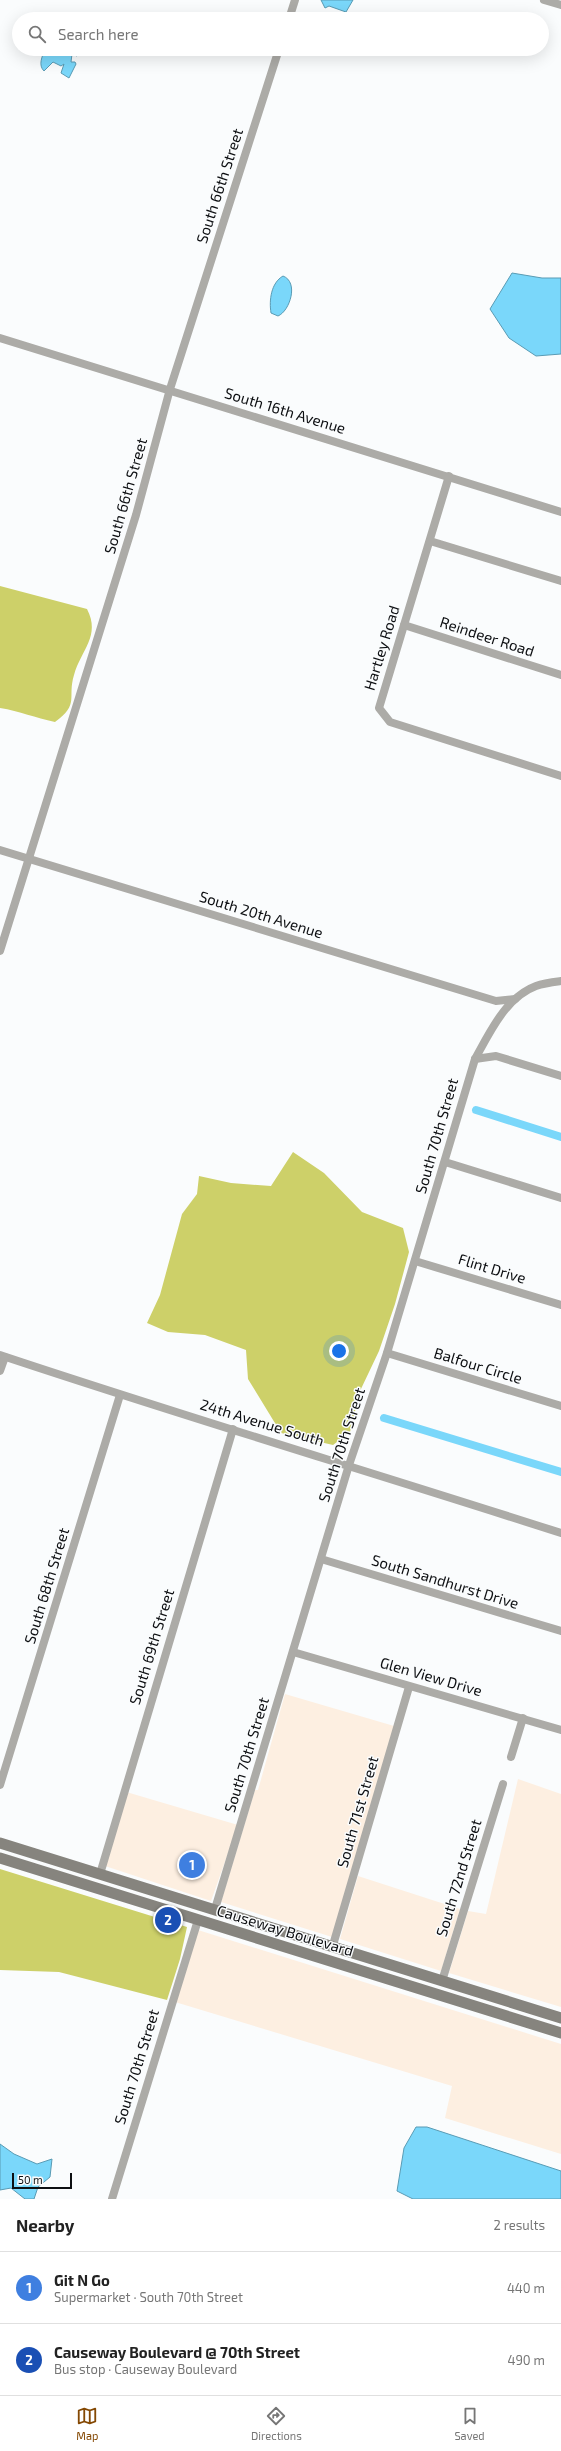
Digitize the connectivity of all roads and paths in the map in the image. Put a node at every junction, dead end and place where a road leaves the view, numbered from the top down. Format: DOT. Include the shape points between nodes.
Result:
graph roads {
  1 [pos="295,0"];
  2 [pos="544,0"];
  3 [pos="561,5"];
  4 [pos="291,12"];
  5 [pos="277,56"];
  6 [pos="0,338"];
  7 [pos="170,389"];
  8 [pos="449,476"];
  9 [pos="561,512"];
  10 [pos="430,541"];
  11 [pos="561,581"];
  12 [pos="404,625"];
  13 [pos="561,675"];
  14 [pos="561,776"];
  15 [pos="0,850"];
  16 [pos="28,859"];
  17 [pos="0,951"];
  18 [pos="561,981"];
  19 [pos="515,999"];
  20 [pos="475,1059"];
  21 [pos="561,1076"];
  22 [pos="445,1162"];
  23 [pos="561,1198"];
  24 [pos="415,1261"];
  25 [pos="561,1304"];
  26 [pos="387,1353"];
  27 [pos="2,1356"];
  28 [pos="0,1371"];
  29 [pos="120,1395"];
  30 [pos="561,1406"];
  31 [pos="233,1429"];
  32 [pos="349,1465"];
  33 [pos="561,1533"];
  34 [pos="321,1559"];
  35 [pos="561,1631"];
  36 [pos="293,1652"];
  37 [pos="409,1687"];
  38 [pos="523,1718"];
  39 [pos="561,1730"];
  40 [pos="511,1757"];
  41 [pos="503,1784"];
  42 [pos="0,1785"];
  43 [pos="0,1843"];
  44 [pos="0,1858"];
  45 [pos="100,1874"];
  46 [pos="202,1905"];
  47 [pos="215,1909"];
  48 [pos="198,1920"];
  49 [pos="211,1924"];
  50 [pos="334,1945"];
  51 [pos="442,1981"];
  52 [pos="561,2018"];
  53 [pos="561,2033"];
  54 [pos="112,2199"];
  1 -- 4 [label="street"];
  2 -- 3 [label="street"];
  5 -- 7 [label="street, South 66th Street"];
  6 -- 7 [label="street, South 16th Avenue"];
  7 -- 8 [label="street, South 16th Avenue"];
  7 -- 16 [label="street, South 66th Street" via="136,515"];
  8 -- 9 [label="street, South 16th Avenue"];
  8 -- 10 [label="street, Hartley Road"];
  10 -- 11 [label="street"];
  10 -- 12 [label="street, Hartley Road"];
  12 -- 13 [label="street, Reindeer Road"];
  12 -- 14 [label="street, Hartley Road" via="379,708 390,722"];
  15 -- 16 [label="street, South 20th Avenue"];
  16 -- 17 [label="street, South 66th Street"];
  16 -- 19 [label="street, South 20th Avenue" via="496,1002"];
  18 -- 19 [label="street" via="536,986"];
  19 -- 20 [label="street, South 70th Street" via="496,1022"];
  20 -- 21 [label="street" via="496,1056"];
  20 -- 22 [label="street, South 70th Street"];
  22 -- 23 [label="street"];
  22 -- 24 [label="street, South 70th Street"];
  24 -- 25 [label="street, Flint Drive"];
  24 -- 26 [label="street, South 70th Street"];
  26 -- 30 [label="street, Balfour Circle"];
  26 -- 32 [label="street, South 70th Street"];
  27 -- 28 [label="street"];
  27 -- 29 [label="street, 24th Avenue South"];
  29 -- 31 [label="street, 24th Avenue South"];
  29 -- 42 [label="street, South 68th Street"];
  31 -- 32 [label="street, 24th Avenue South"];
  31 -- 45 [label="street, South 69th Street"];
  32 -- 33 [label="street, 24th Avenue South"];
  32 -- 34 [label="street, South 70th Street"];
  34 -- 35 [label="street, South Sandhurst Drive"];
  34 -- 36 [label="street, South 70th Street"];
  36 -- 37 [label="street, Glen View Drive"];
  36 -- 47 [label="street, South 70th Street"];
  37 -- 38 [label="street, Glen View Drive"];
  37 -- 50 [label="street, South 71st Street"];
  38 -- 39 [label="street, Glen View Drive"];
  38 -- 40 [label="street"];
  41 -- 51 [label="street, South 72nd Street"];
  43 -- 45 [label="main road, Causeway Boulevard"];
  44 -- 48 [label="main road, Causeway Boulevard"];
  45 -- 46 [label="main road, Causeway Boulevard"];
  46 -- 47 [label="main road, Causeway Boulevard"];
  46 -- 48 [label="main road"];
  47 -- 49 [label="main road"];
  47 -- 50 [label="main road, Causeway Boulevard"];
  48 -- 49 [label="main road, Causeway Boulevard"];
  48 -- 54 [label="street, South 70th Street"];
  49 -- 53 [label="main road, Causeway Boulevard"];
  50 -- 51 [label="main road, Causeway Boulevard"];
  51 -- 52 [label="main road, Causeway Boulevard"];
}
